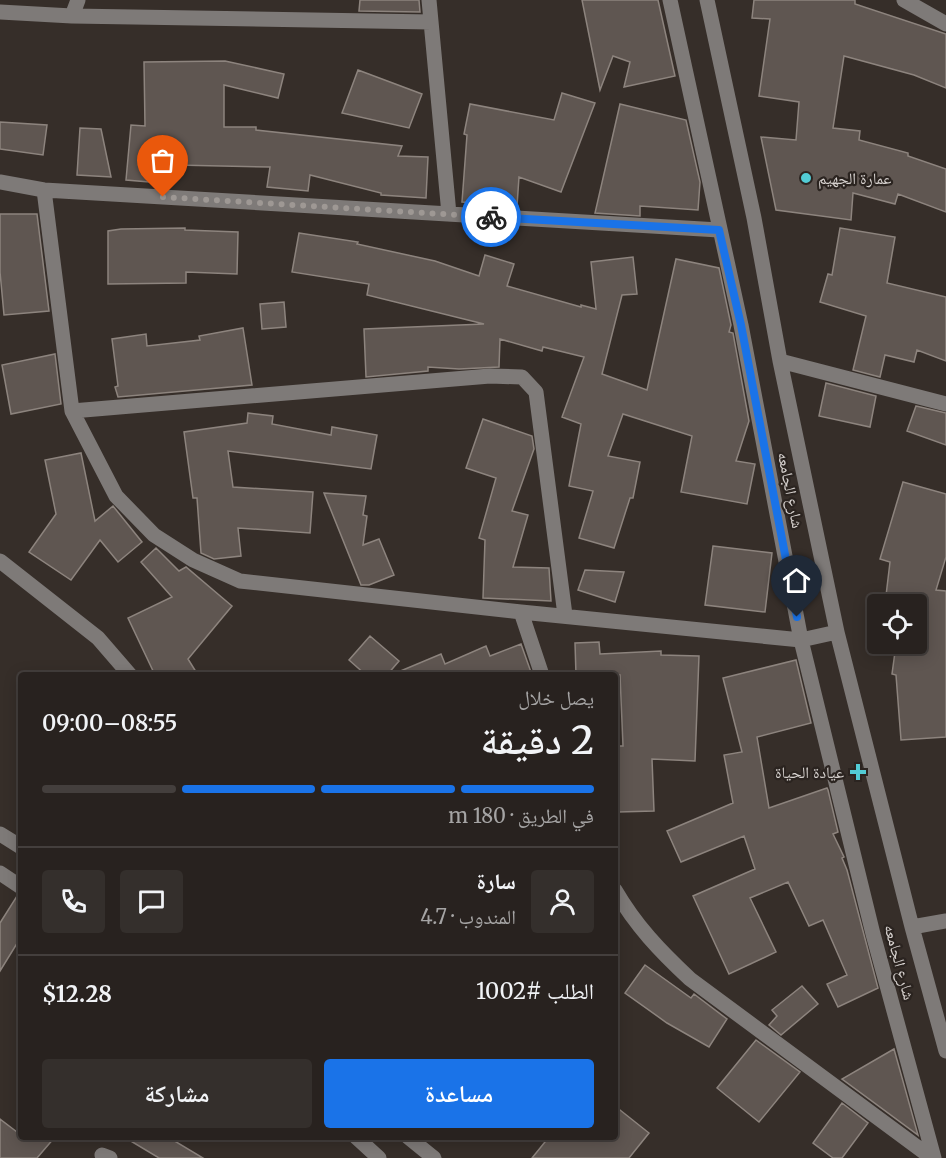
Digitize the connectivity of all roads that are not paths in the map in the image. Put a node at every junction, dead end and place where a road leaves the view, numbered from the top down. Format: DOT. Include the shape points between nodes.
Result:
graph roads {
  1 [pos="78,0"];
  2 [pos="429,0"];
  3 [pos="670,0"];
  4 [pos="707,0"];
  5 [pos="904,0"];
  6 [pos="0,12"];
  7 [pos="72,16"];
  8 [pos="431,22"];
  9 [pos="946,24"];
  10 [pos="0,182"];
  11 [pos="44,190"];
  12 [pos="449,214"];
  13 [pos="719,230"];
  14 [pos="780,361"];
  15 [pos="946,404"];
  16 [pos="72,411"];
  17 [pos="0,561"];
  18 [pos="521,612"];
  19 [pos="565,615"];
  20 [pos="837,632"];
  21 [pos="801,640"];
  22 [pos="127,672"];
  23 [pos="541,672"];
  24 [pos="0,834"];
  25 [pos="18,845"];
  26 [pos="0,873"];
  27 [pos="18,885"];
  28 [pos="618,895"];
  29 [pos="946,921"];
  30 [pos="912,927"];
  31 [pos="946,1051"];
  32 [pos="359,1140"];
  33 [pos="412,1140"];
  34 [pos="379,1158"];
  35 [pos="434,1158"];
  36 [pos="933,1158"];
  1 -- 7 [label="street"];
  2 -- 8 [label="street"];
  3 -- 13 [label="street, شارع الجامعه"];
  4 -- 14 [label="street, شارع الجامعه"];
  5 -- 9 [label="street"];
  6 -- 7 [label="street"];
  7 -- 8 [label="street"];
  8 -- 12 [label="street"];
  10 -- 11 [label="street"];
  11 -- 12 [label="street"];
  11 -- 16 [label="street"];
  12 -- 13 [label="street"];
  13 -- 21 [label="street, شارع الجامعه"];
  14 -- 15 [label="street"];
  14 -- 20 [label="street, شارع الجامعه"];
  16 -- 18 [label="street" via="116,496 154,536 193,560 240,580"];
  16 -- 19 [label="street" via="490,376 522,377 536,392"];
  17 -- 22 [label="street" via="98,638"];
  18 -- 19 [label="street"];
  18 -- 23 [label="street"];
  19 -- 21 [label="street"];
  20 -- 21 [label="street"];
  20 -- 30 [label="street, شارع الجامعه"];
  21 -- 36 [label="street, شارع الجامعه"];
  24 -- 25 [label="street"];
  26 -- 27 [label="street"];
  28 -- 36 [label="street" via="656,947 690,979"];
  29 -- 30 [label="street"];
  30 -- 31 [label="street, شارع الجامعه"];
  32 -- 34 [label="street"];
  33 -- 35 [label="street"];
}
